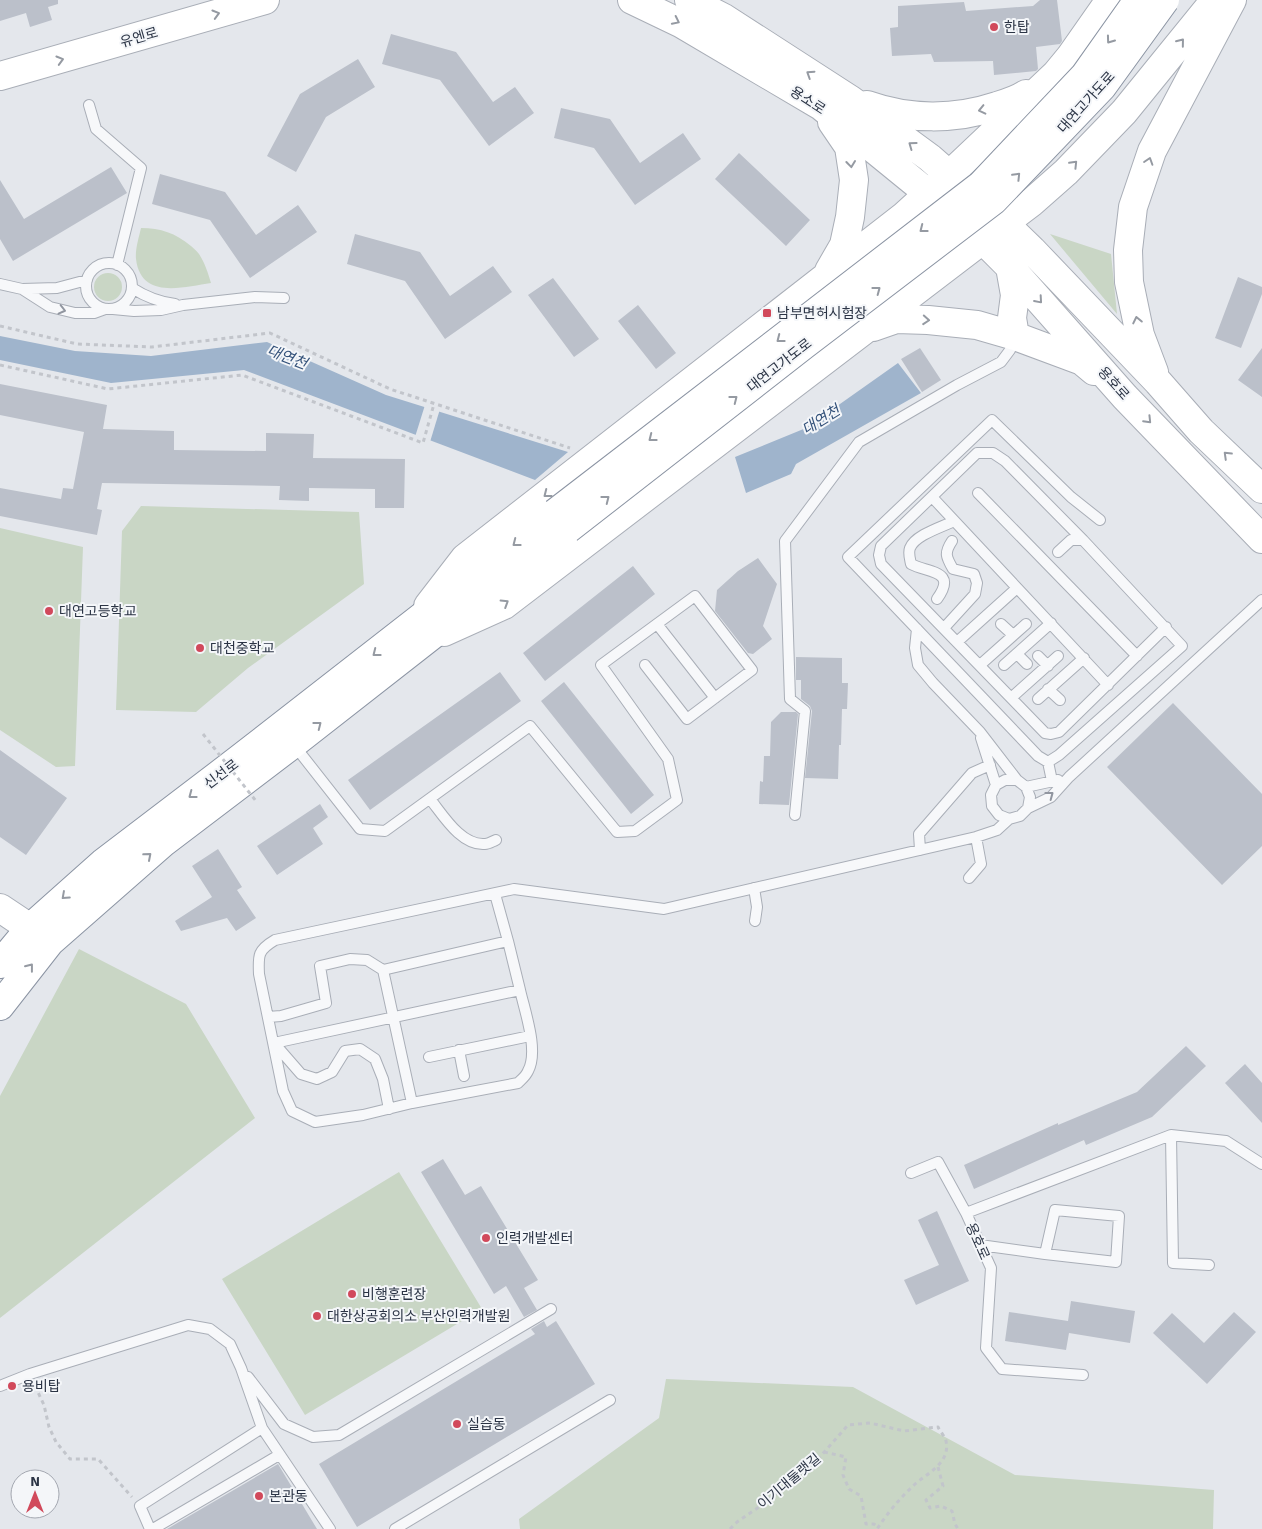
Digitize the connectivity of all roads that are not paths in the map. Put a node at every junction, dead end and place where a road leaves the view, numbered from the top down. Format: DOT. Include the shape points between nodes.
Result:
graph roads {
  1 [pos="265,0"];
  2 [pos="632,0"];
  3 [pos="689,0"];
  4 [pos="1110,0"];
  5 [pos="1138,0"];
  6 [pos="1165,0"];
  7 [pos="1215,0"];
  8 [pos="1232,0"];
  9 [pos="1056,74"];
  10 [pos="3,76"];
  11 [pos="852,100"];
  12 [pos="89,106"];
  13 [pos="821,106"];
  14 [pos="950,175"];
  15 [pos="929,194"];
  16 [pos="996,216"];
  17 [pos="974,233"];
  18 [pos="117,265"];
  19 [pos="1010,267"];
  20 [pos="825,278"];
  21 [pos="86,280"];
  22 [pos="0,284"];
  23 [pos="132,288"];
  24 [pos="22,290"];
  25 [pos="284,298"];
  26 [pos="183,306"];
  27 [pos="109,309"];
  28 [pos="862,331"];
  29 [pos="1014,336"];
  30 [pos="1158,382"];
  31 [pos="1125,396"];
  32 [pos="1262,489"];
  33 [pos="978,492"];
  34 [pos="932,497"];
  35 [pos="1100,520"];
  36 [pos="561,521"];
  37 [pos="954,521"];
  38 [pos="1262,539"];
  39 [pos="1082,540"];
  40 [pos="952,541"];
  41 [pos="1058,552"];
  42 [pos="1017,588"];
  43 [pos="937,599"];
  44 [pos="1262,600"];
  45 [pos="657,624"];
  46 [pos="1001,624"];
  47 [pos="1026,624"];
  48 [pos="1050,624"];
  49 [pos="944,628"];
  50 [pos="1166,628"];
  51 [pos="917,629"];
  52 [pos="422,631"];
  53 [pos="1013,635"];
  54 [pos="957,642"];
  55 [pos="1016,654"];
  56 [pos="1038,656"];
  57 [pos="1058,656"];
  58 [pos="1137,656"];
  59 [pos="1084,658"];
  60 [pos="1027,664"];
  61 [pos="645,665"];
  62 [pos="980,666"];
  63 [pos="1004,666"];
  64 [pos="1048,666"];
  65 [pos="1108,685"];
  66 [pos="1048,689"];
  67 [pos="715,698"];
  68 [pos="1012,698"];
  69 [pos="1038,699"];
  70 [pos="1060,700"];
  71 [pos="980,732"];
  72 [pos="293,744"];
  73 [pos="1048,762"];
  74 [pos="990,765"];
  75 [pos="1069,777"];
  76 [pos="1017,780"];
  77 [pos="1052,781"];
  78 [pos="996,785"];
  79 [pos="1026,787"];
  80 [pos="430,799"];
  81 [pos="1028,808"];
  82 [pos="795,815"];
  83 [pos="1009,818"];
  84 [pos="976,837"];
  85 [pos="496,840"];
  86 [pos="920,850"];
  87 [pos="969,878"];
  88 [pos="754,888"];
  89 [pos="496,894"];
  90 [pos="0,908"];
  91 [pos="755,921"];
  92 [pos="30,928"];
  93 [pos="508,941"];
  94 [pos="0,964"];
  95 [pos="383,970"];
  96 [pos="520,990"];
  97 [pos="0,1006"];
  98 [pos="268,1017"];
  99 [pos="394,1017"];
  100 [pos="530,1036"];
  101 [pos="274,1043"];
  102 [pos="460,1050"];
  103 [pos="429,1057"];
  104 [pos="464,1076"];
  105 [pos="412,1103"];
  106 [pos="389,1109"];
  107 [pos="1171,1135"];
  108 [pos="1262,1164"];
  109 [pos="911,1173"];
  110 [pos="966,1213"];
  111 [pos="980,1245"];
  112 [pos="1045,1254"];
  113 [pos="1208,1265"];
  114 [pos="551,1309"];
  115 [pos="241,1368"];
  116 [pos="1082,1375"];
  117 [pos="0,1386"];
  118 [pos="610,1400"];
  119 [pos="262,1428"];
  120 [pos="278,1455"];
  121 [pos="151,1529"];
  122 [pos="330,1529"];
  123 [pos="395,1529"];
  10 -- 1 [label="main road, 유엔로, one-way"];
  2 -- 13 [label="main road, 용소로, one-way" via="682,24"];
  11 -- 3 [label="main road, 용소로, one-way" via="724,18"];
  4 -- 9 [label="main road"];
  5 -- 36 [label="main road, 대연고가도로, one-way, bridge" via="1084,75 981,185"];
  36 -- 6 [label="main road, 대연고가도로, one-way, bridge" via="804,345 994,200 1102,87"];
  16 -- 7 [label="main road, one-way" via="1032,202 1066,172 1124,112"];
  30 -- 8 [label="main road, one-way" via="1140,335 1129,282 1128,250 1133,207 1152,152"];
  9 -- 11 [label="main road, one-way" via="1020,99 959,115 922,117 885,112"];
  9 -- 14 [label="main road"];
  14 -- 11 [label="main road, 용소로, one-way"];
  12 -- 18 [label="lane" via="96,129 141,168"];
  13 -- 15 [label="main road, 용소로"];
  13 -- 20 [label="main road, one-way" via="850,147 854,180 844,245"];
  14 -- 15 [label="main road"];
  14 -- 16 [label="main road, 용소로"];
  15 -- 17 [label="main road, 용소로"];
  15 -- 20 [label="main road"];
  16 -- 17 [label="main road"];
  16 -- 30 [label="main road"];
  17 -- 19 [label="main road, 용호로"];
  17 -- 28 [label="main road" via="951,265"];
  18 -- 21 [label="lane" via="102,264"];
  18 -- 23 [label="lane" via="128,274"];
  19 -- 29 [label="main road" via="1015,295"];
  19 -- 31 [label="main road, 용호로, one-way"];
  20 -- 52 [label="main road, one-way" via="465,558"];
  21 -- 24 [label="lane" via="57,288"];
  21 -- 27 [label="lane" via="92,302"];
  22 -- 24 [label="lane"];
  23 -- 26 [label="lane" via="160,302"];
  23 -- 27 [label="lane" via="126,301"];
  24 -- 27 [label="lane, one-way" via="50,307 75,313"];
  25 -- 26 [label="lane"];
  26 -- 27 [label="lane" via="134,311"];
  28 -- 29 [label="main road, one-way" via="896,319 928,320 977,325"];
  52 -- 28 [label="main road, one-way" via="504,605"];
  29 -- 31 [label="main road" via="1082,361"];
  29 -- 82 [label="lane" via="1010,350 1001,362 859,442 785,541 790,699 805,711"];
  32 -- 30 [label="main road, one-way" via="1201,431"];
  31 -- 38 [label="main road, 용호로, one-way"];
  33 -- 58 [label="lane"];
  34 -- 37 [label="lane"];
  34 -- 39 [label="lane" via="977,453 993,453 1005,461"];
  34 -- 49 [label="lane" via="881,546 879,555 881,564"];
  35 -- 51 [label="lane" via="1071,497 992,420 848,557"];
  36 -- 52 [label="main road, 대연고가도로"];
  37 -- 42 [label="lane"];
  37 -- 43 [label="lane" via="920,537 910,546 911,564 937,572 943,579 944,586"];
  39 -- 41 [label="lane" via="1071,540"];
  39 -- 50 [label="lane"];
  40 -- 49 [label="lane" via="947,548 947,558 953,569 974,574 977,583 975,594"];
  42 -- 48 [label="lane"];
  42 -- 54 [label="lane"];
  44 -- 75 [label="lane"];
  45 -- 67 [label="lane"];
  45 -- 67 [label="lane" via="695,596 752,670"];
  45 -- 80 [label="lane" via="601,666 668,759 677,800 635,831 617,832 530,726"];
  46 -- 53 [label="lane"];
  47 -- 53 [label="lane"];
  48 -- 55 [label="lane"];
  48 -- 59 [label="lane"];
  49 -- 54 [label="lane"];
  50 -- 58 [label="lane"];
  50 -- 73 [label="lane" via="1182,646"];
  51 -- 71 [label="lane" via="915,648 918,665"];
  51 -- 73 [label="lane" via="1038,756"];
  72 -- 52 [label="main road, one-way"];
  52 -- 92 [label="main road, 신선로, one-way" via="238,760 103,863"];
  53 -- 62 [label="lane"];
  54 -- 62 [label="lane"];
  55 -- 60 [label="lane"];
  55 -- 63 [label="lane"];
  56 -- 64 [label="lane"];
  57 -- 64 [label="lane"];
  58 -- 65 [label="lane"];
  59 -- 65 [label="lane"];
  59 -- 66 [label="lane"];
  61 -- 67 [label="lane" via="687,719"];
  62 -- 68 [label="lane"];
  64 -- 68 [label="lane"];
  65 -- 68 [label="lane" via="1059,732 1051,734 1045,733"];
  66 -- 69 [label="lane"];
  66 -- 70 [label="lane"];
  71 -- 74 [label="lane"];
  71 -- 76 [label="lane"];
  72 -- 80 [label="lane" via="360,829 385,831"];
  97 -- 72 [label="main road, one-way" via="50,942 164,842"];
  73 -- 77 [label="lane"];
  74 -- 78 [label="lane"];
  74 -- 86 [label="lane" via="972,773 919,834"];
  75 -- 77 [label="lane"];
  81 -- 75 [label="lane, one-way" via="1051,797"];
  76 -- 78 [label="lane" via="1005,780"];
  76 -- 79 [label="lane"];
  77 -- 79 [label="lane"];
  78 -- 83 [label="lane" via="991,795 992,806 999,815"];
  79 -- 81 [label="lane" via="1030,797"];
  80 -- 85 [label="lane" via="459,834 472,843 486,844"];
  81 -- 83 [label="lane" via="1020,816"];
  83 -- 84 [label="lane" via="997,830"];
  84 -- 86 [label="lane"];
  84 -- 87 [label="lane" via="981,864"];
  86 -- 88 [label="lane"];
  88 -- 89 [label="lane" via="664,909 514,889"];
  88 -- 91 [label="lane"];
  89 -- 93 [label="lane"];
  89 -- 98 [label="lane" via="275,940 265,946 258,958"];
  90 -- 92 [label="main road"];
  92 -- 94 [label="main road, 신선로"];
  93 -- 95 [label="lane"];
  93 -- 96 [label="lane"];
  95 -- 98 [label="lane" via="367,960 350,959 320,966 326,1002"];
  95 -- 99 [label="lane"];
  96 -- 99 [label="lane"];
  96 -- 100 [label="lane"];
  98 -- 101 [label="lane"];
  99 -- 101 [label="lane"];
  99 -- 105 [label="lane"];
  100 -- 102 [label="lane"];
  100 -- 105 [label="lane" via="532,1052 528,1071 518,1084"];
  101 -- 106 [label="lane" via="283,1092 292,1111 315,1122"];
  101 -- 106 [label="lane" via="301,1074 317,1079 332,1072 345,1051 360,1049 375,1059"];
  102 -- 103 [label="lane"];
  102 -- 104 [label="lane"];
  105 -- 106 [label="lane"];
  107 -- 108 [label="lane" via="1226,1142"];
  107 -- 110 [label="lane"];
  107 -- 113 [label="lane" via="1174,1263"];
  109 -- 110 [label="lane, 용호로" via="938,1162"];
  110 -- 111 [label="lane, 용호로"];
  111 -- 112 [label="lane"];
  111 -- 116 [label="lane, 용호로" via="991,1268 986,1348 1002,1369"];
  112 -- 112 [label="lane" via="1055,1210 1119,1216 1116,1262"];
  114 -- 115 [label="lane" via="339,1435 312,1437 284,1424"];
  115 -- 117 [label="lane" via="230,1344 210,1329 188,1326"];
  115 -- 119 [label="lane"];
  118 -- 123 [label="lane"];
  119 -- 120 [label="lane"];
  119 -- 121 [label="lane" via="140,1506"];
  120 -- 121 [label="lane"];
  120 -- 122 [label="lane"];
}
